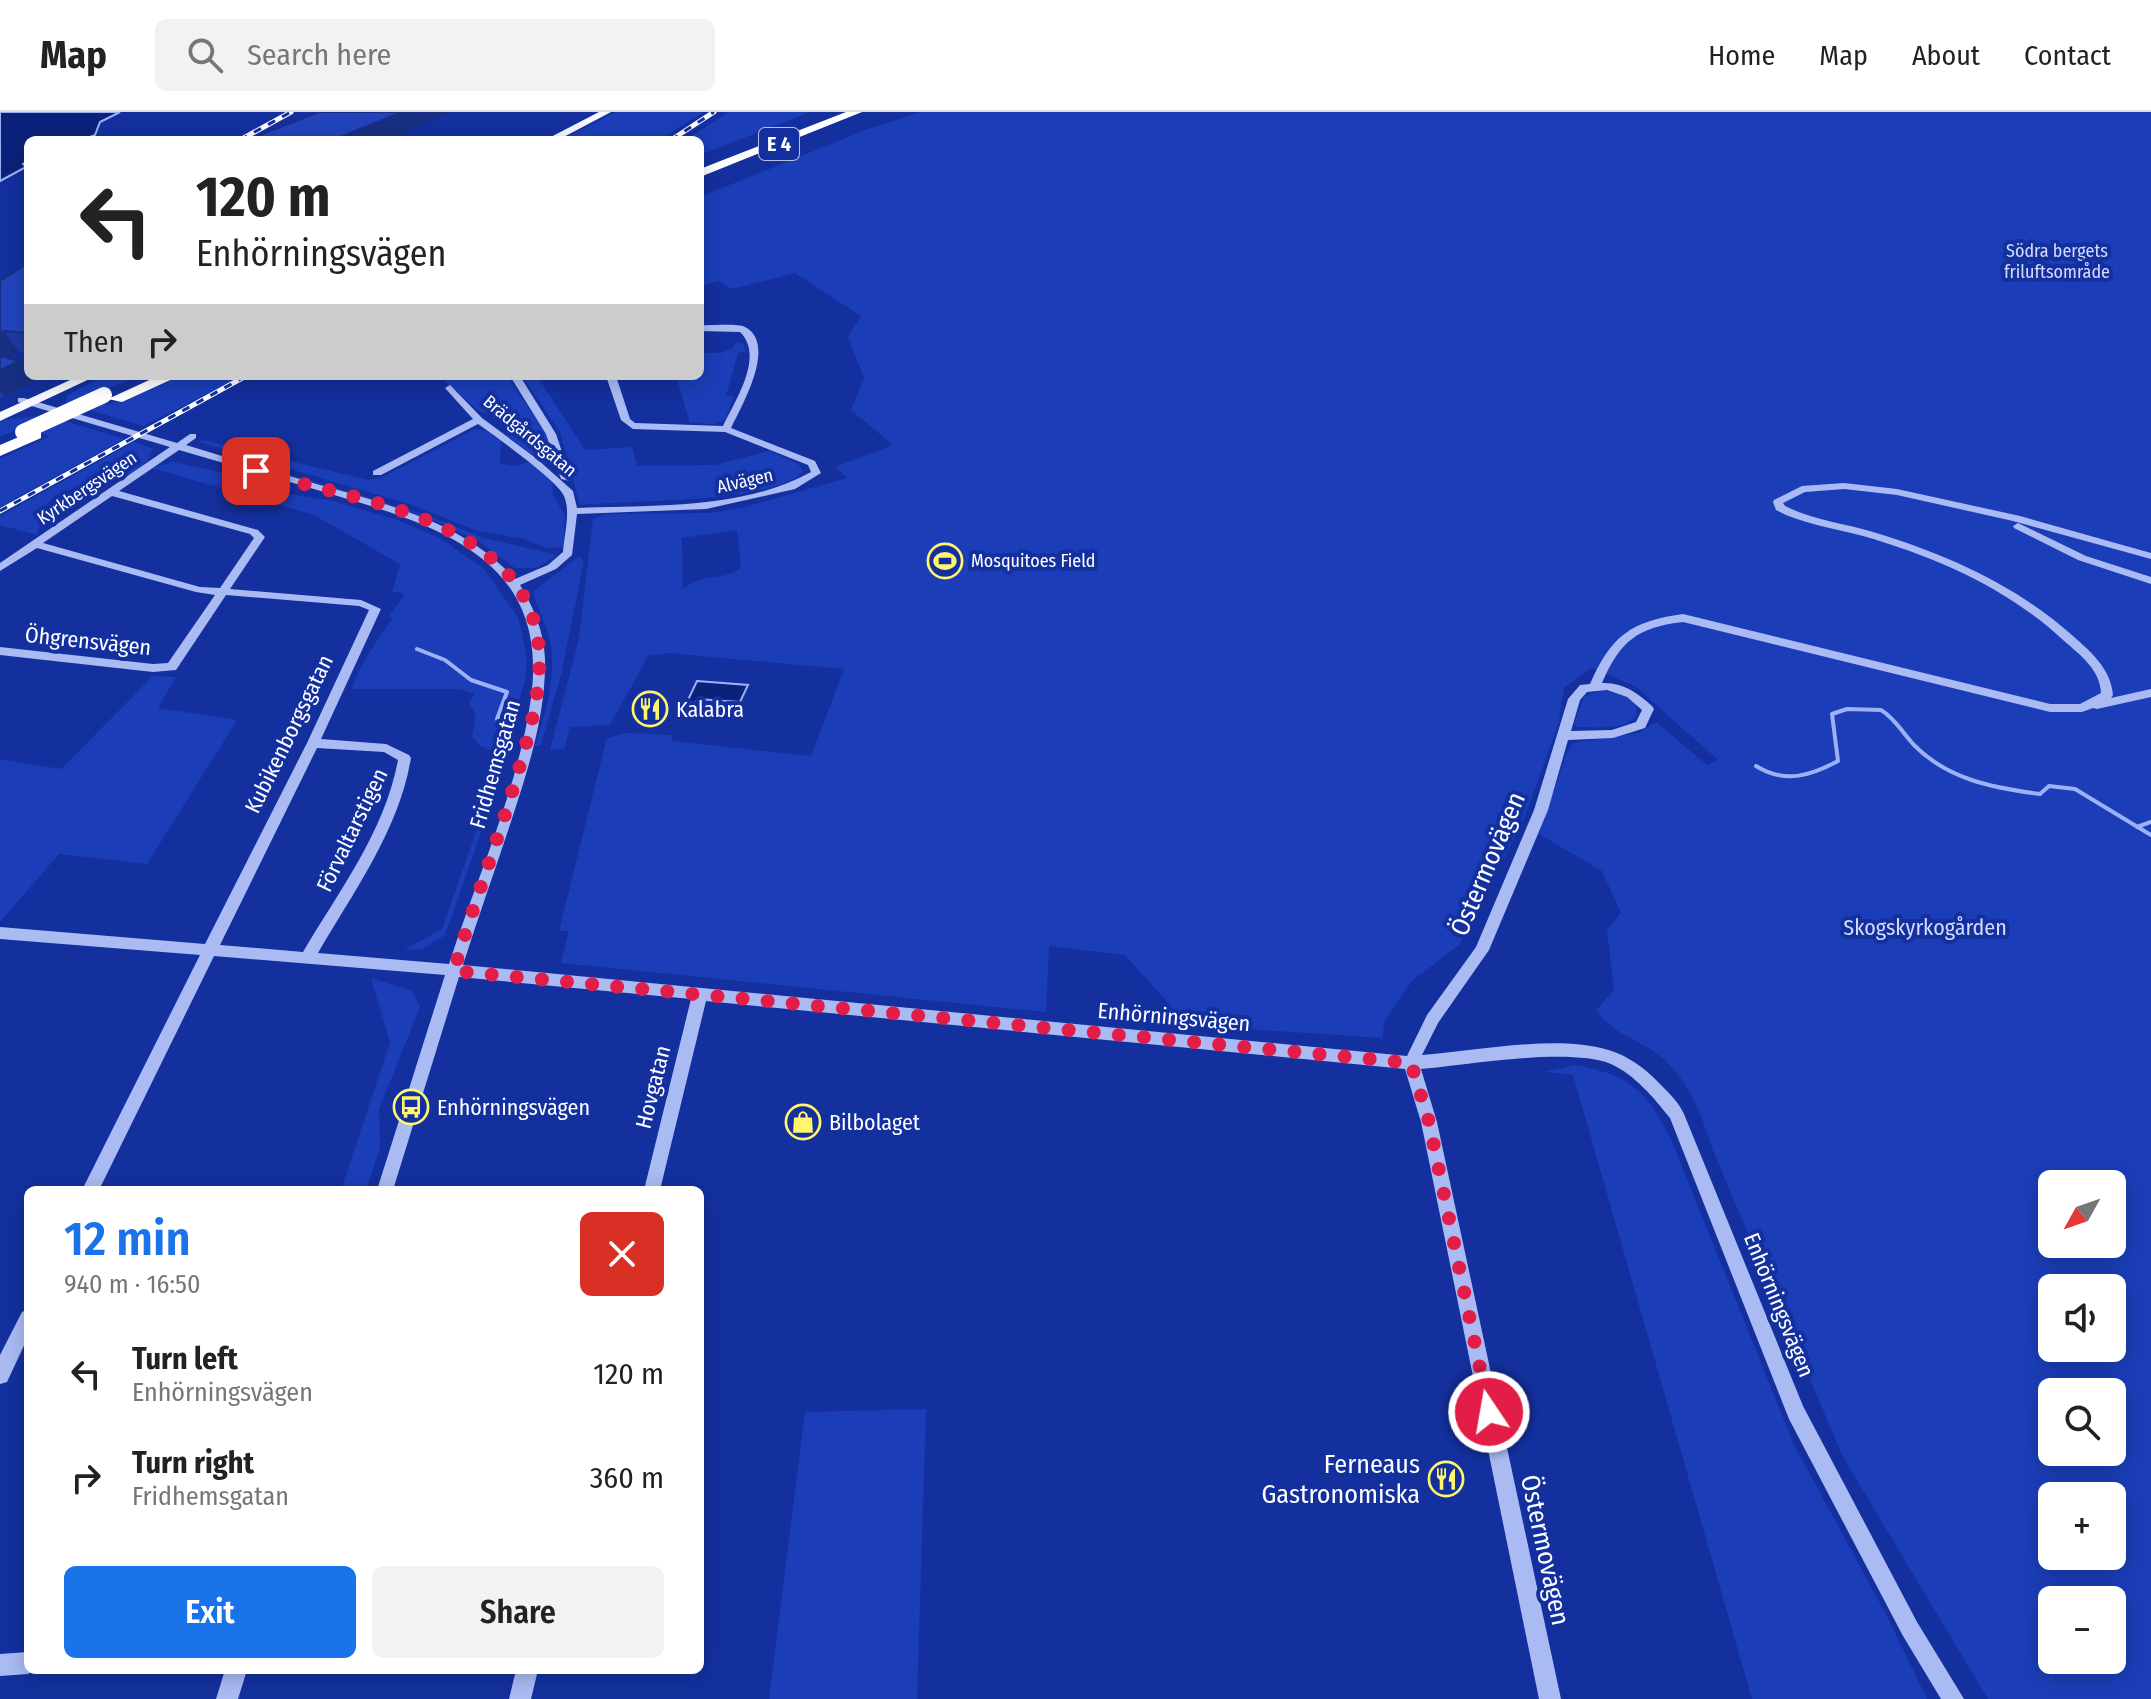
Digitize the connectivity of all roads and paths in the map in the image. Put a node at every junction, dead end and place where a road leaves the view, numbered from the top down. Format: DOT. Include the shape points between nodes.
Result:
graph roads {
  1 [pos="606,112"];
  2 [pos="840,112"];
  3 [pos="856,112"];
  4 [pos="558,136"];
  5 [pos="704,165"];
  6 [pos="704,171"];
  7 [pos="704,328"];
  8 [pos="66,380"];
  9 [pos="80,380"];
  10 [pos="142,380"];
  11 [pos="159,380"];
  12 [pos="517,380"];
  13 [pos="612,380"];
  14 [pos="450,388"];
  15 [pos="110,397"];
  16 [pos="26,402"];
  17 [pos="0,410"];
  18 [pos="0,417"];
  19 [pos="479,420"];
  20 [pos="726,429"];
  21 [pos="29,434"];
  22 [pos="193,436"];
  23 [pos="0,442"];
  24 [pos="176,447"];
  25 [pos="0,451"];
  26 [pos="377,473"];
  27 [pos="566,479"];
  28 [pos="110,492"];
  29 [pos="572,511"];
  30 [pos="2004,518"];
  31 [pos="35,544"];
  32 [pos="2151,556"];
  33 [pos="0,568"];
  34 [pos="2151,581"];
  35 [pos="515,583"];
  36 [pos="224,592"];
  37 [pos="0,651"];
  38 [pos="1595,685"];
  39 [pos="2151,693"];
  40 [pos="2093,705"];
  41 [pos="1563,736"];
  42 [pos="313,743"];
  43 [pos="0,933"];
  44 [pos="209,949"];
  45 [pos="307,958"];
  46 [pos="454,971"];
  47 [pos="700,995"];
  48 [pos="1411,1063"];
  49 [pos="92,1186"];
  50 [pos="386,1186"];
  51 [pos="653,1186"];
  52 [pos="24,1326"];
  53 [pos="0,1375"];
  54 [pos="24,1663"];
  55 [pos="0,1665"];
  56 [pos="235,1674"];
  57 [pos="526,1674"];
  58 [pos="227,1699"];
  59 [pos="520,1699"];
  60 [pos="1550,1699"];
  61 [pos="1953,1699"];
  1 -- 4 [label="main road"];
  2 -- 5 [label="highway, E 4"];
  3 -- 6 [label="highway, E 4"];
  7 -- 20 [label="street" via="742,329 754,352 750,375"];
  8 -- 16 [label="main road"];
  9 -- 16 [label="main road"];
  10 -- 15 [label="highway"];
  11 -- 15 [label="highway"];
  12 -- 27 [label="street" via="551,434"];
  13 -- 20 [label="street, Alvägen" via="633,426"];
  14 -- 19 [label="street, Brädgårdsgatan"];
  15 -- 21 [label="highway"];
  16 -- 17 [label="main road"];
  16 -- 18 [label="main road"];
  16 -- 24 [label="street, Fridhemsgatan"];
  19 -- 26 [label="street"];
  19 -- 29 [label="street, Brädgårdsgatan" via="569,493"];
  20 -- 29 [label="street, Alvägen" via="812,463 817,471 791,487 706,506"];
  21 -- 23 [label="highway"];
  21 -- 25 [label="highway"];
  22 -- 24 [label="street, Kyrkbergsvägen"];
  24 -- 28 [label="street, Kyrkbergsvägen"];
  24 -- 35 [label="street, Fridhemsgatan" via="434,525 469,542"];
  28 -- 31 [label="street, Kyrkbergsvägen"];
  28 -- 36 [label="street" via="259,534"];
  29 -- 35 [label="street, Brädgårdsgatan" via="566,556"];
  30 -- 32 [label="street"];
  30 -- 34 [label="street" via="2057,548"];
  30 -- 40 [label="street" via="1908,492 1860,487 1802,489 1778,502 1796,515 1876,537 1980,576 2033,605 2104,677 2107,695"];
  31 -- 33 [label="street, Kyrkbergsvägen"];
  31 -- 36 [label="street, Kubikenborgsgatan" via="174,586"];
  35 -- 46 [label="street, Fridhemsgatan" via="534,625 539,695"];
  36 -- 37 [label="street, Öhgrensvägen" via="172,667"];
  36 -- 42 [label="street, Kubikenborgsgatan" via="361,603 375,609"];
  38 -- 40 [label="street, Östermovägen" via="1615,646 1631,631 1683,618 2050,708"];
  38 -- 41 [label="street, Östermovägen" via="1574,699"];
  38 -- 41 [label="street" via="1631,694 1648,709 1646,718 1641,725 1613,734"];
  39 -- 40 [label="street, Östermovägen"];
  41 -- 48 [label="street, Östermovägen" via="1541,810 1482,950 1432,1019"];
  42 -- 44 [label="street, Kubikenborgsgatan"];
  42 -- 45 [label="street, Förvaltarstigen" via="386,748 405,758 404,775 384,820"];
  43 -- 44 [label="street, Enhörningsvägen"];
  44 -- 45 [label="street, Enhörningsvägen"];
  44 -- 49 [label="street, Kubikenborgsgatan"];
  45 -- 46 [label="street, Enhörningsvägen"];
  46 -- 47 [label="street, Enhörningsvägen"];
  46 -- 50 [label="street, Fridhemsgatan"];
  47 -- 48 [label="street, Enhörningsvägen"];
  47 -- 51 [label="street, Hovgatan"];
  48 -- 60 [label="street, Östermovägen" via="1429,1122"];
  48 -- 61 [label="street, Enhörningsvägen" via="1587,1053 1611,1057 1654,1086 1676,1114 1826,1474"];
  52 -- 53 [label="street"];
  54 -- 55 [label="street"];
  56 -- 58 [label="street"];
  57 -- 59 [label="street"];
}
